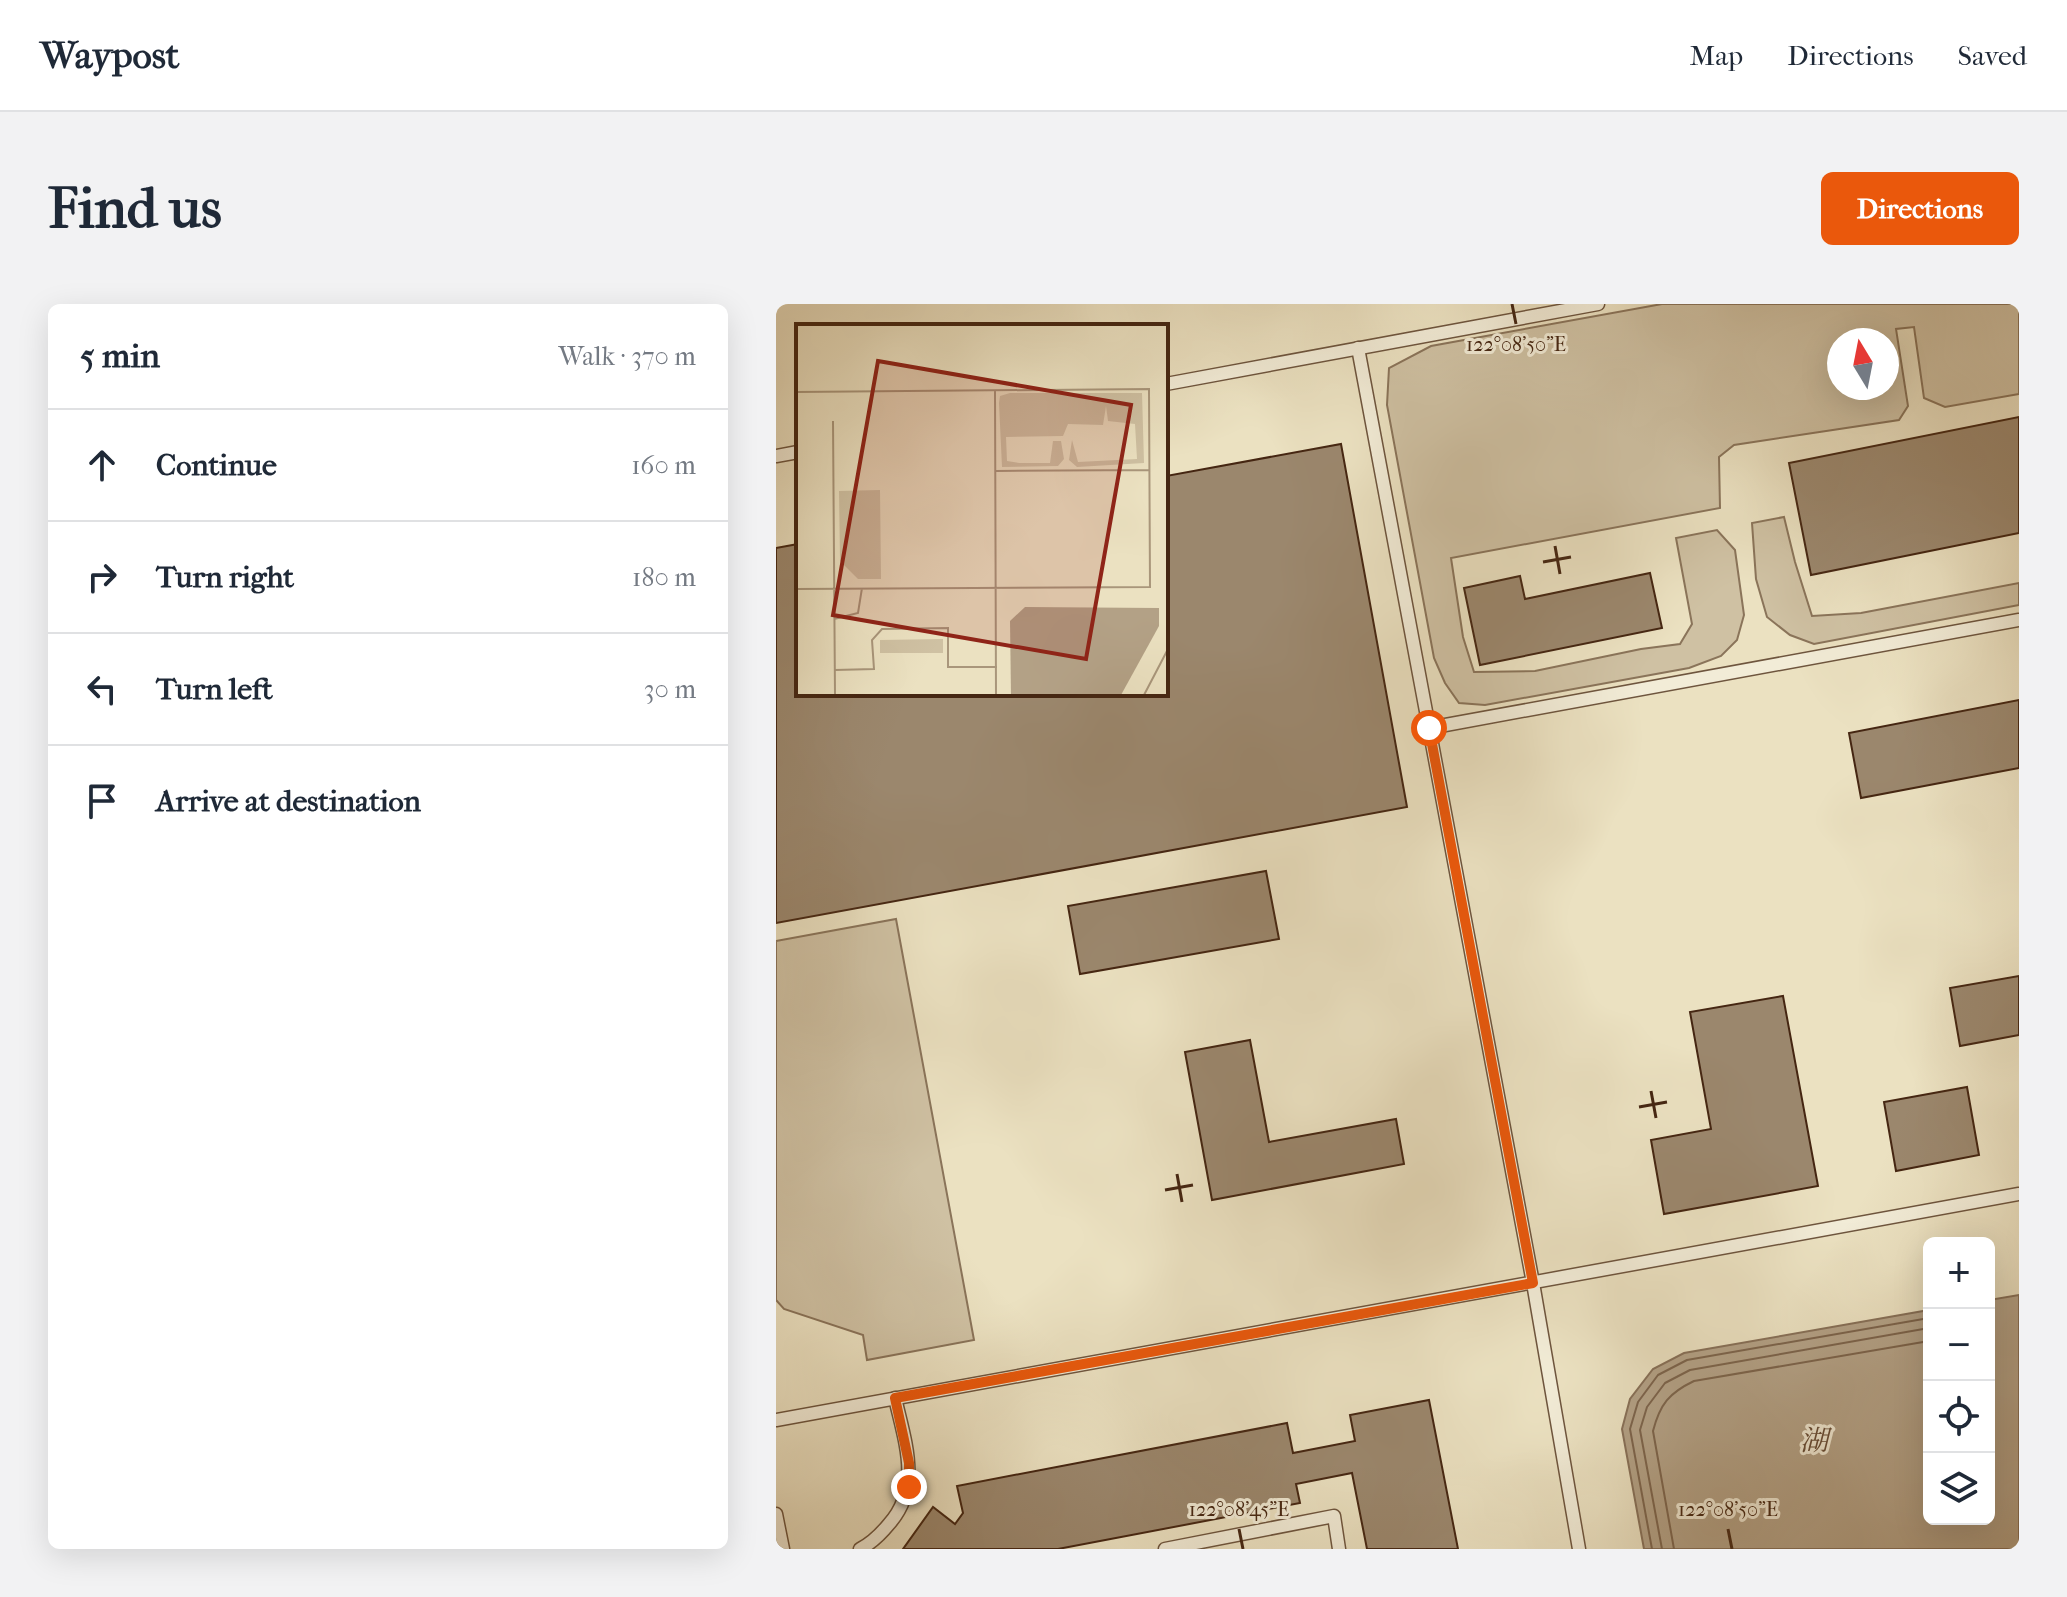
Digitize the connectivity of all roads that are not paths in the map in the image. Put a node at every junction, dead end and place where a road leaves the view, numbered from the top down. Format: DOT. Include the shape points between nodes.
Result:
graph roads {
  1 [pos="1598,304"];
  2 [pos="1358,348"];
  3 [pos="1168,384"];
  4 [pos="796,452"];
  5 [pos="776,456"];
  6 [pos="2019,620"];
  7 [pos="1429,728"];
  8 [pos="2019,1194"];
  9 [pos="1533,1283"];
  10 [pos="895,1398"];
  11 [pos="776,1420"];
  12 [pos="776,1514"];
  13 [pos="783,1549"];
  14 [pos="860,1549"];
  15 [pos="1165,1549"];
  16 [pos="1339,1549"];
  17 [pos="1579,1549"];
  1 -- 2 [label="lane"];
  2 -- 3 [label="lane"];
  2 -- 7 [label="lane"];
  4 -- 5 [label="lane"];
  6 -- 7 [label="lane"];
  7 -- 9 [label="lane"];
  8 -- 9 [label="lane"];
  9 -- 10 [label="lane"];
  9 -- 17 [label="lane"];
  10 -- 11 [label="lane"];
  10 -- 14 [label="lane" via="909,1487 895,1518"];
  12 -- 13 [label="lane"];
  15 -- 16 [label="lane" via="1334,1516"];
}
